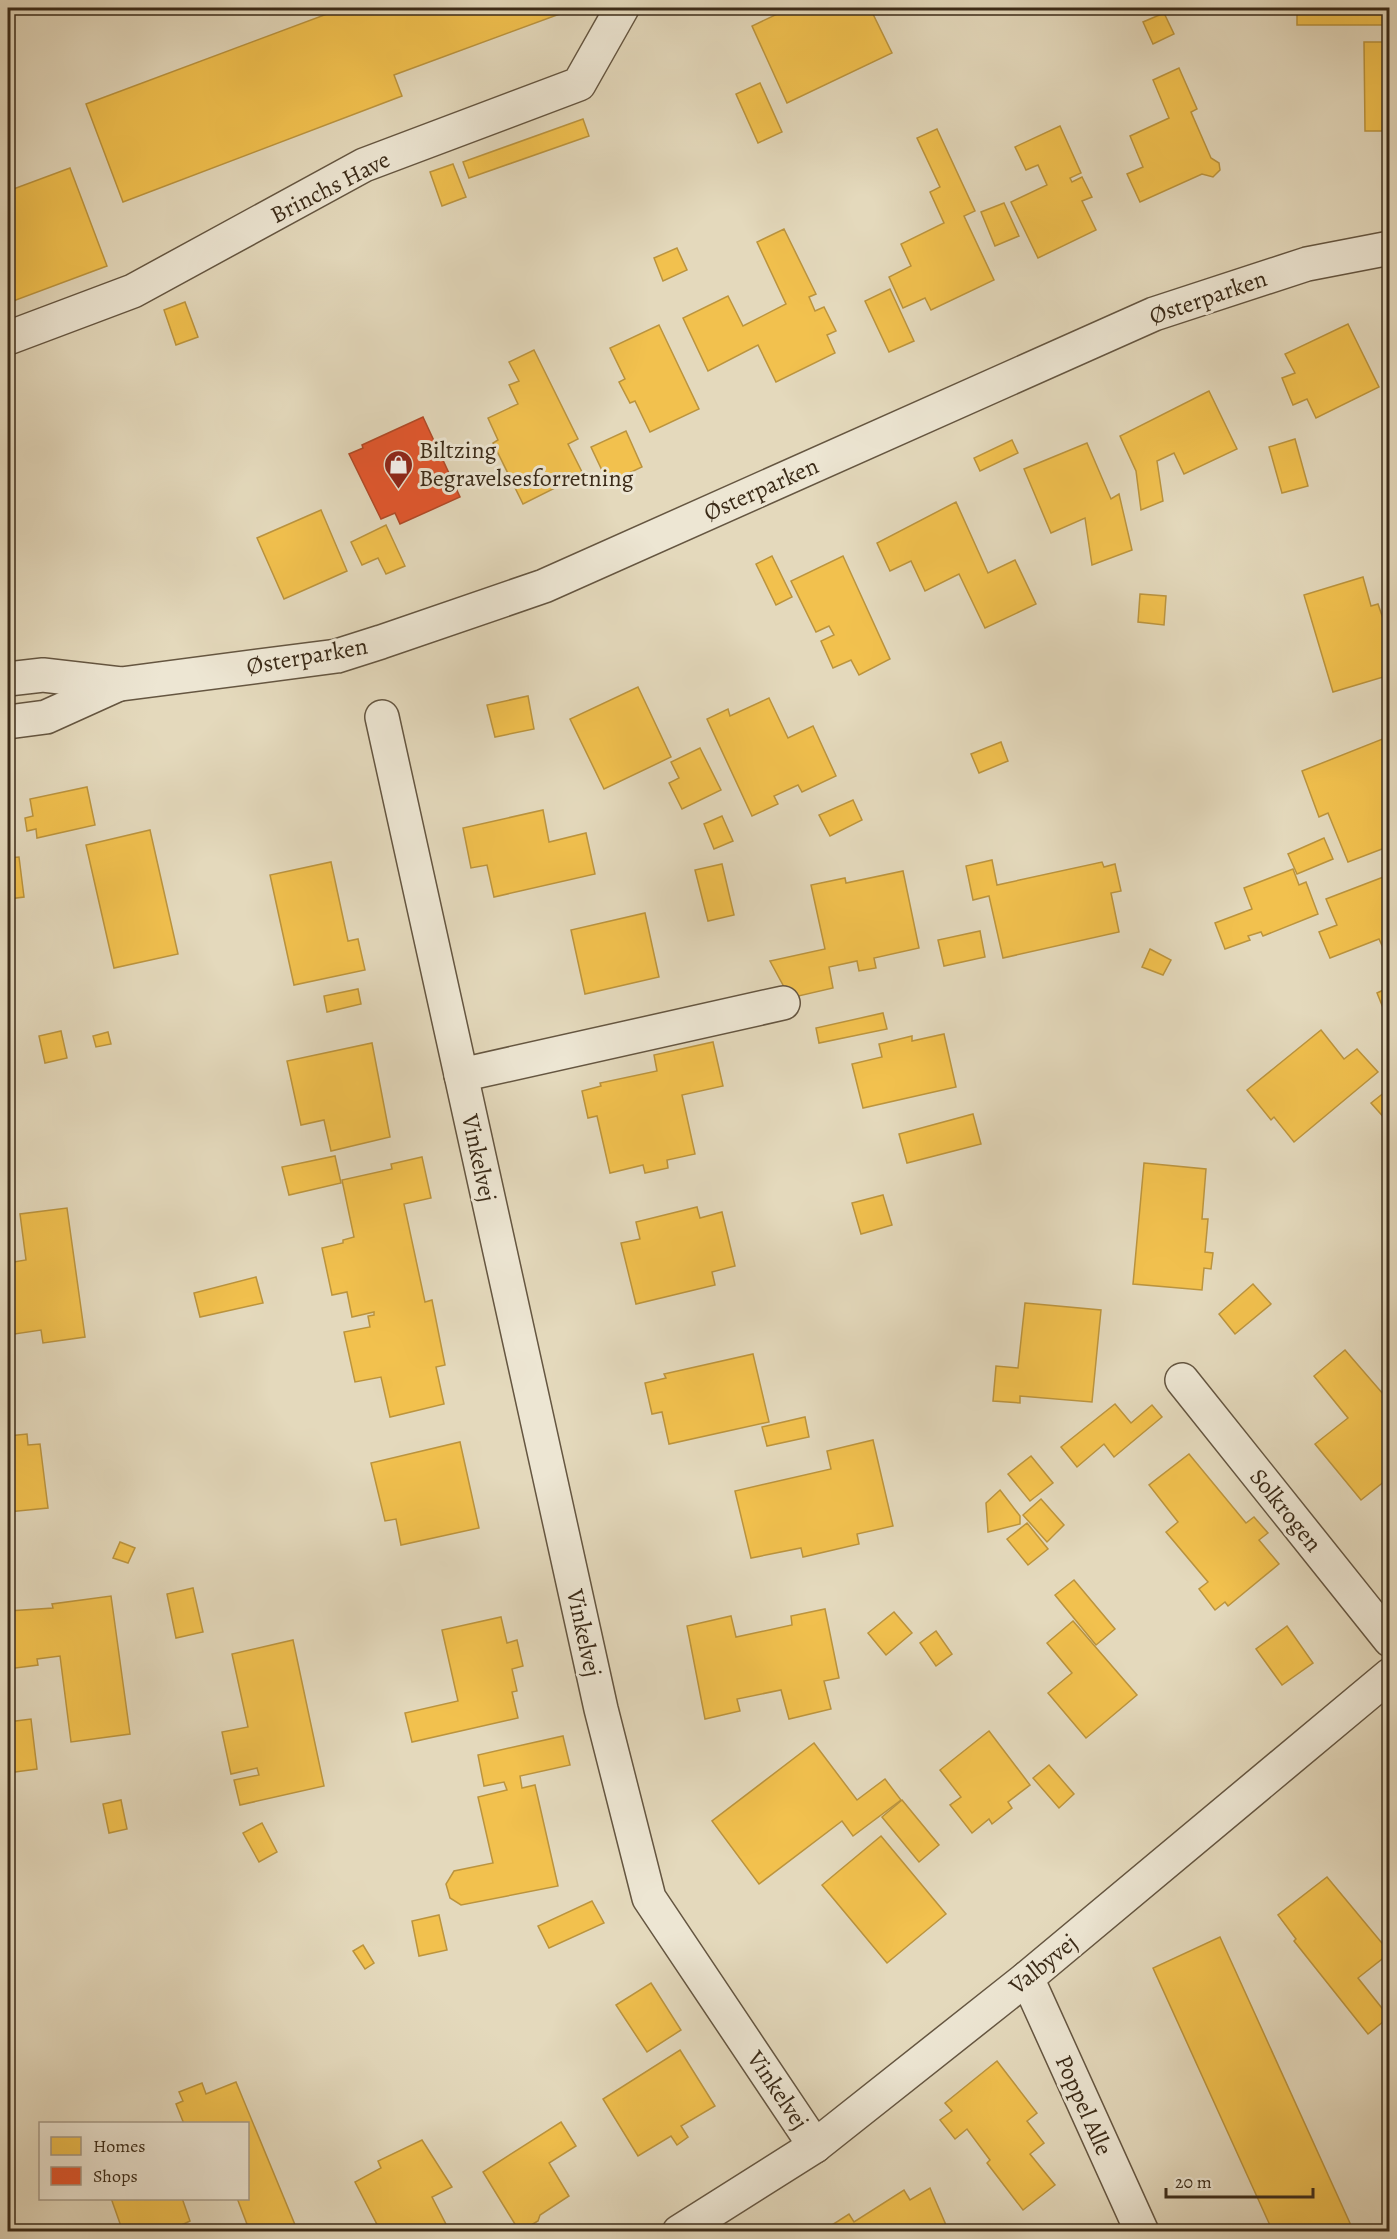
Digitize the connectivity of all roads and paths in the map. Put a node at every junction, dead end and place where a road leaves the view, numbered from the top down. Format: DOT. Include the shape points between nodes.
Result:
graph roads {
  1 [pos="622,8"];
  2 [pos="1389,248"];
  3 [pos="8,338"];
  4 [pos="8,679"];
  5 [pos="121,684"];
  6 [pos="382,717"];
  7 [pos="8,722"];
  8 [pos="783,1003"];
  9 [pos="461,1075"];
  10 [pos="1182,1380"];
  11 [pos="1389,1640"];
  12 [pos="1389,1675"];
  13 [pos="1027,1978"];
  14 [pos="815,2146"];
  15 [pos="679,2232"];
  16 [pos="1142,2232"];
  1 -- 3 [label="street, Brinchs Have" via="579,84 364,165 133,291"];
  2 -- 5 [label="street, Østerparken" via="1307,264 1154,314 510,599 337,656"];
  4 -- 5 [label="street, Østerparken" via="43,675"];
  5 -- 7 [label="street, Østerparken" via="46,717"];
  6 -- 9 [label="street, Vinkelvej"];
  8 -- 9 [label="street"];
  9 -- 14 [label="street, Vinkelvej" via="598,1697 649,1898"];
  10 -- 11 [label="street, Solkrogen"];
  12 -- 13 [label="street, Valbyvej"];
  13 -- 14 [label="street, Valbyvej"];
  13 -- 16 [label="street, Poppel Alle"];
  14 -- 15 [label="street, Valbyvej"];
}
